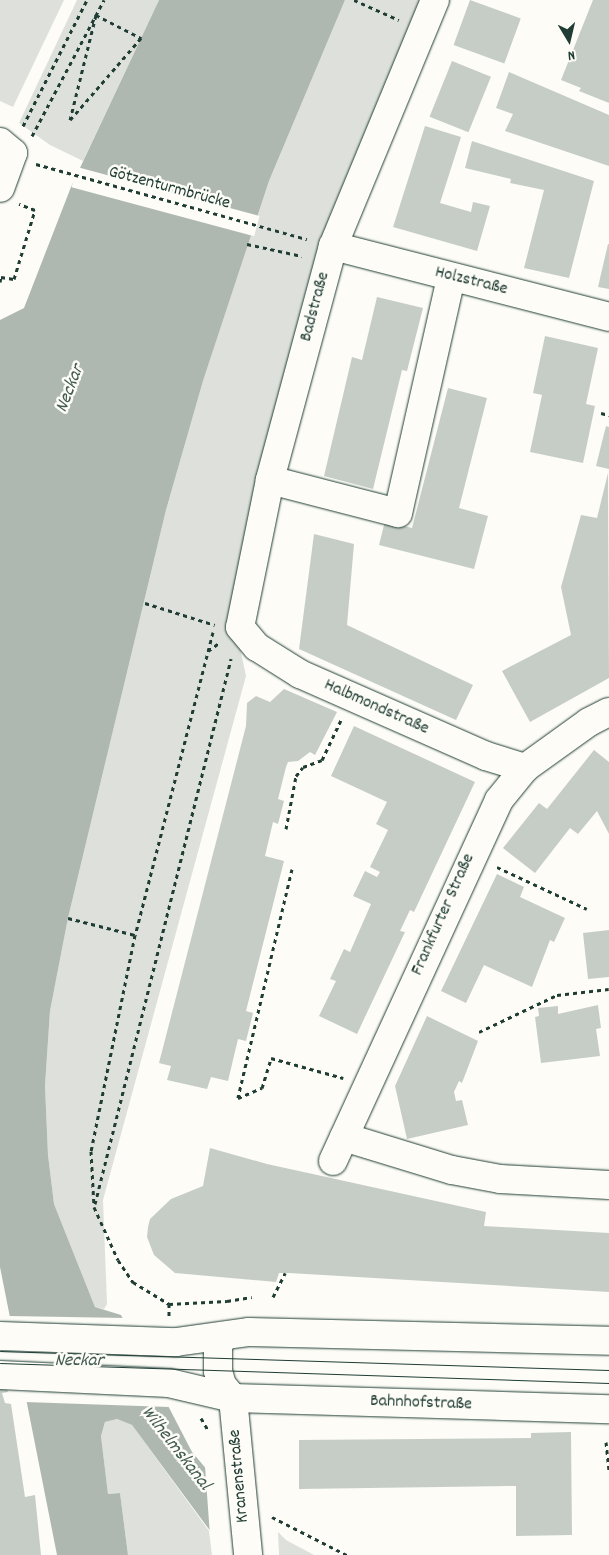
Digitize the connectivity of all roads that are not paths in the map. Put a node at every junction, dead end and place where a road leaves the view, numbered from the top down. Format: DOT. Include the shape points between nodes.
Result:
graph roads {
  1 [pos="436,0"];
  2 [pos="7,147"];
  3 [pos="0,188"];
  4 [pos="323,252"];
  5 [pos="451,278"];
  6 [pos="609,316"];
  7 [pos="270,480"];
  8 [pos="228,626"];
  9 [pos="609,712"];
  10 [pos="525,768"];
  11 [pos="344,1136"];
  12 [pos="333,1161"];
  13 [pos="609,1186"];
  14 [pos="0,1336"];
  15 [pos="222,1337"];
  16 [pos="606,1340"];
  17 [pos="0,1375"];
  18 [pos="233,1398"];
  19 [pos="609,1409"];
  20 [pos="248,1555"];
  1 -- 4 [label="street, Badstraße"];
  2 -- 3 [label="street"];
  4 -- 5 [label="street, Holzstraße"];
  4 -- 7 [label="street, Badstraße"];
  5 -- 6 [label="street, Holzstraße"];
  5 -- 7 [label="street" via="398,513"];
  7 -- 8 [label="street, Badstraße"];
  8 -- 10 [label="street, Halbmondstraße" via="284,665 486,756"];
  9 -- 10 [label="street, Frankfurter Straße" via="589,722"];
  10 -- 11 [label="street, Frankfurter Straße" via="499,800 471,855"];
  11 -- 12 [label="street, Frankfurter Straße"];
  11 -- 13 [label="street" via="452,1170 500,1180"];
  14 -- 15 [label="street" via="146,1341 194,1341"];
  15 -- 16 [label="street" via="249,1332"];
  15 -- 18 [label="street" via="218,1346 218,1371 222,1385"];
  17 -- 18 [label="street, Bahnhofstraße" via="169,1382"];
  18 -- 19 [label="street, Bahnhofstraße"];
  18 -- 20 [label="street, Kranenstraße"];
}
